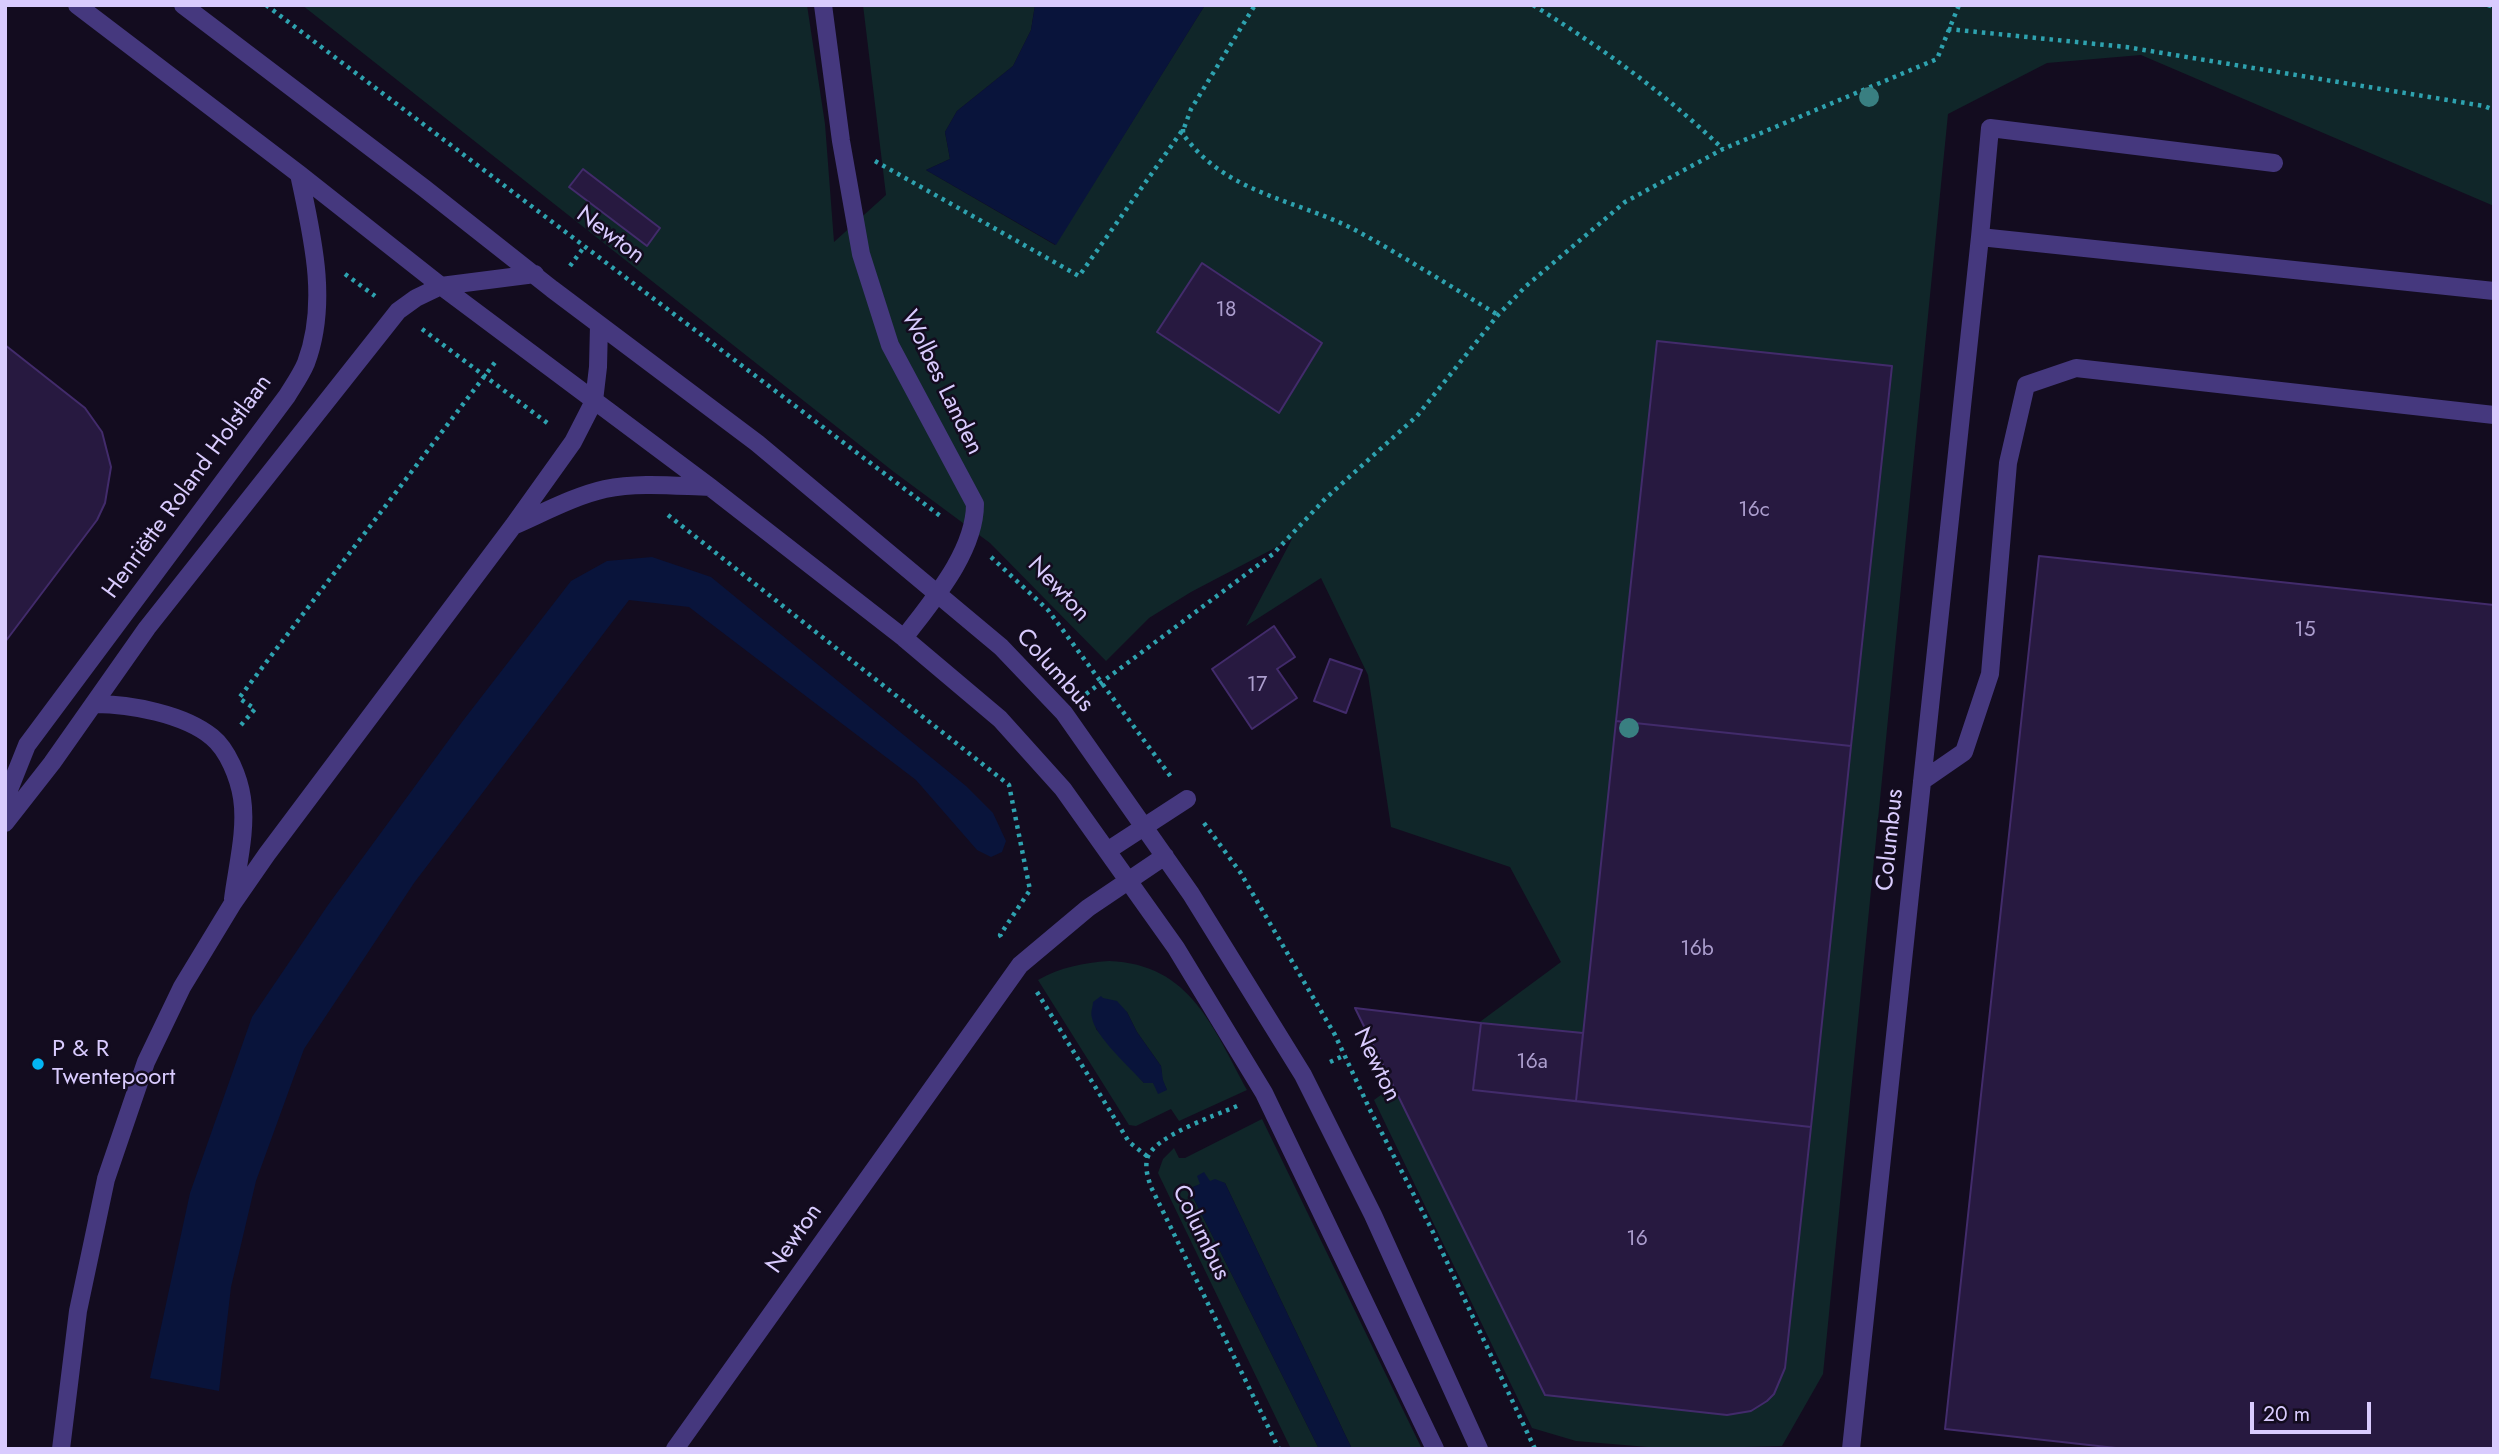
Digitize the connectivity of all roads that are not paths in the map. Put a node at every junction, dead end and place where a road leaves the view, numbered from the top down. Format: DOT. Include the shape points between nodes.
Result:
graph roads {
  1 [pos="77,5"];
  2 [pos="183,5"];
  3 [pos="822,5"];
  4 [pos="2274,163"];
  5 [pos="299,174"];
  6 [pos="1980,237"];
  7 [pos="535,274"];
  8 [pos="441,286"];
  9 [pos="2494,291"];
  10 [pos="599,325"];
  11 [pos="594,401"];
  12 [pos="2494,415"];
  13 [pos="710,487"];
  14 [pos="513,526"];
  15 [pos="938,593"];
  16 [pos="904,638"];
  17 [pos="95,704"];
  18 [pos="1922,781"];
  19 [pos="1187,799"];
  20 [pos="5,800"];
  21 [pos="5,823"];
  22 [pos="1145,827"];
  23 [pos="1107,851"];
  24 [pos="1165,856"];
  25 [pos="1128,880"];
  26 [pos="233,903"];
  27 [pos="61,1449"];
  28 [pos="675,1449"];
  29 [pos="1435,1449"];
  30 [pos="1479,1449"];
  31 [pos="1851,1449"];
  1 -- 5 [label="street"];
  2 -- 7 [label="street"];
  3 -- 15 [label="street, Wolbes Landen" via="861,254 890,345 975,504 970,538"];
  4 -- 6 [label="street, Columbus" via="1990,128"];
  5 -- 8 [label="street"];
  5 -- 20 [label="street, Henriëtte Roland Holstlaan" via="316,254 316,320 305,365 279,407 27,746"];
  6 -- 9 [label="street"];
  6 -- 18 [label="street, Columbus"];
  7 -- 8 [label="street, Henriëtte Roland Holstlaan"];
  7 -- 10 [label="street"];
  8 -- 11 [label="street"];
  8 -- 17 [label="street, Henriëtte Roland Holstlaan" via="398,312 147,628"];
  10 -- 11 [label="street"];
  10 -- 15 [label="street" via="757,443"];
  11 -- 13 [label="street"];
  11 -- 14 [label="street" via="573,442"];
  12 -- 18 [label="street" via="2076,368 2026,385 2008,463 1990,674 1964,752"];
  13 -- 14 [label="street" via="631,486 589,494"];
  13 -- 16 [label="street"];
  14 -- 26 [label="street"];
  15 -- 16 [label="street, Wolbes Landen"];
  15 -- 22 [label="street, Columbus" via="1001,647 1064,713"];
  16 -- 23 [label="street" via="1000,719 1063,789"];
  17 -- 21 [label="street, Henriëtte Roland Holstlaan"];
  17 -- 26 [label="street" via="169,716 198,728 222,747 242,798"];
  18 -- 31 [label="street, Columbus"];
  19 -- 22 [label="street"];
  22 -- 23 [label="street"];
  22 -- 24 [label="street, Columbus"];
  23 -- 25 [label="street"];
  24 -- 25 [label="street, Newton"];
  24 -- 30 [label="street, Columbus" via="1303,1075 1373,1215"];
  25 -- 28 [label="street, Newton" via="1020,965"];
  25 -- 29 [label="street" via="1176,948 1264,1093"];
  26 -- 27 [label="street" via="182,987 146,1062 106,1179 78,1311"];
}
